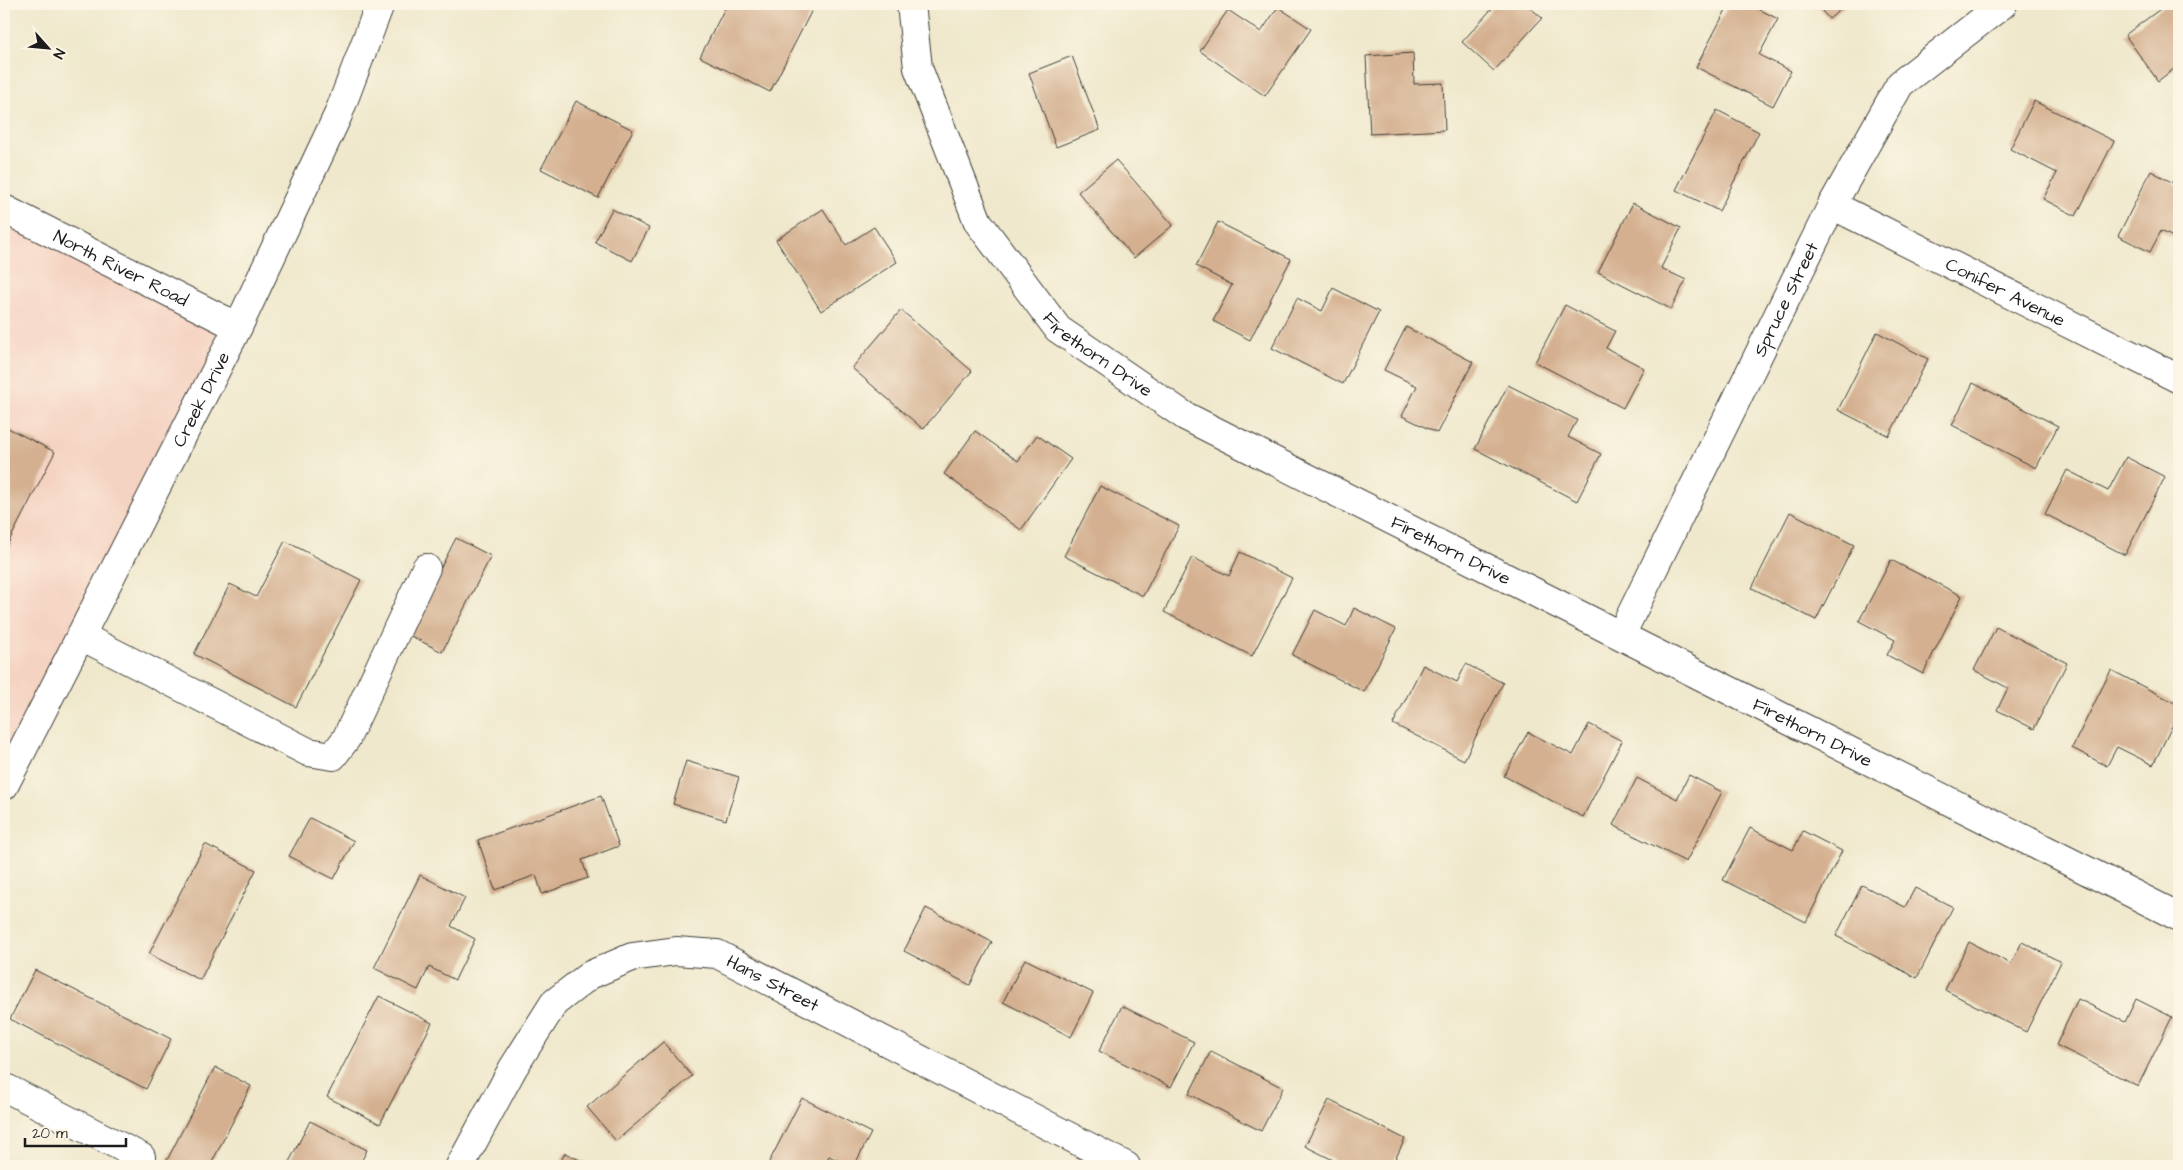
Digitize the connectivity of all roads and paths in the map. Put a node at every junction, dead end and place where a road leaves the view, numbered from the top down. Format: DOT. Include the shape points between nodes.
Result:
graph roads {
  1 [pos="380,4"];
  2 [pos="911,4"];
  3 [pos="2004,4"];
  4 [pos="1832,205"];
  5 [pos="5,212"];
  6 [pos="238,327"];
  7 [pos="2179,379"];
  8 [pos="426,568"];
  9 [pos="1621,635"];
  10 [pos="81,636"];
  11 [pos="4,786"];
  12 [pos="2179,917"];
  13 [pos="4,1087"];
  14 [pos="141,1157"];
  15 [pos="460,1166"];
  16 [pos="1126,1166"];
  1 -- 6 [label="street, Creek Drive" via="338,115"];
  2 -- 9 [label="street, Firethorn Drive" via="918,68 978,222 1058,329 1185,416"];
  3 -- 4 [label="street, Spruce Street" via="1900,84"];
  4 -- 7 [label="street, Conifer Avenue"];
  4 -- 9 [label="street, Spruce Street"];
  5 -- 6 [label="street, North River Road"];
  6 -- 10 [label="street, Creek Drive"];
  8 -- 10 [label="street" via="346,739 333,756 308,752"];
  9 -- 12 [label="street, Firethorn Drive"];
  10 -- 11 [label="street, Creek Drive"];
  13 -- 14 [label="street"];
  15 -- 16 [label="street, Hans Street" via="513,1068 554,1003 590,975 632,957 676,951 718,954"];
}
